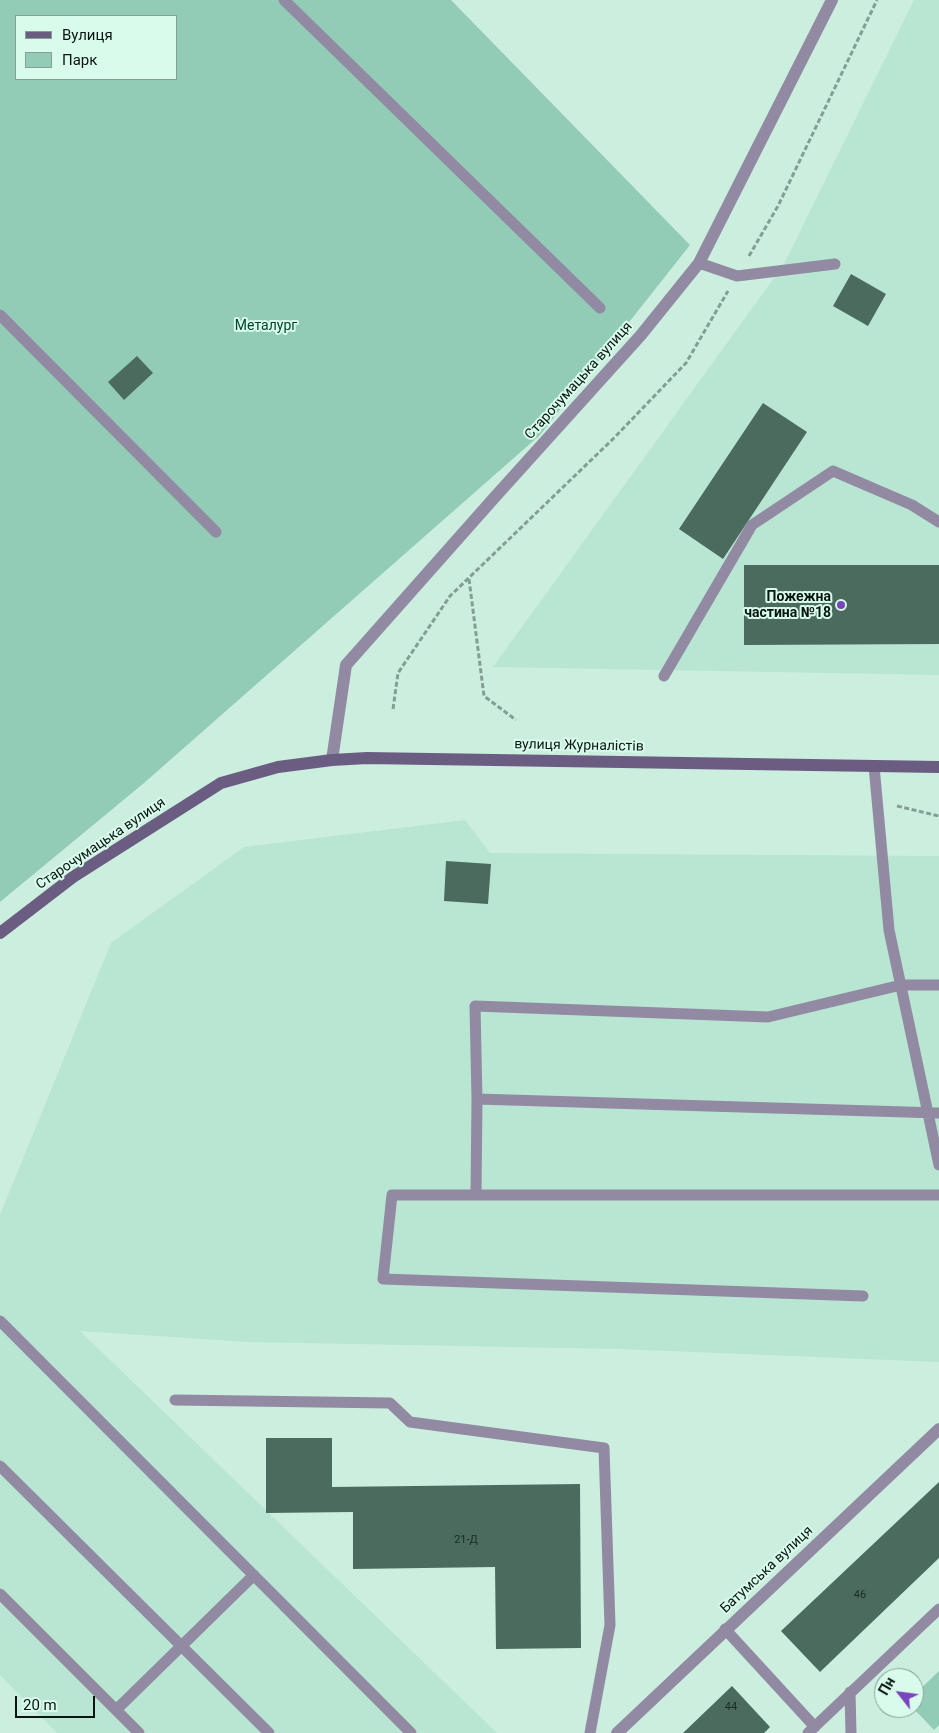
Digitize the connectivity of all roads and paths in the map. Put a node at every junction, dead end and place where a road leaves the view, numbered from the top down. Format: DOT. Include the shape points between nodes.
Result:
graph roads {
  1 [pos="284,0"];
  2 [pos="832,0"];
  3 [pos="877,0"];
  4 [pos="699,263"];
  5 [pos="836,264"];
  6 [pos="737,276"];
  7 [pos="600,308"];
  8 [pos="0,315"];
  9 [pos="939,522"];
  10 [pos="216,532"];
  11 [pos="468,578"];
  12 [pos="664,676"];
  13 [pos="393,710"];
  14 [pos="516,720"];
  15 [pos="332,760"];
  16 [pos="874,766"];
  17 [pos="939,767"];
  18 [pos="221,782"];
  19 [pos="877,802"];
  20 [pos="939,816"];
  21 [pos="0,933"];
  22 [pos="901,985"];
  23 [pos="939,985"];
  24 [pos="477,1099"];
  25 [pos="934,1113"];
  26 [pos="939,1165"];
  27 [pos="476,1195"];
  28 [pos="939,1195"];
  29 [pos="864,1296"];
  30 [pos="0,1321"];
  31 [pos="176,1400"];
  32 [pos="939,1430"];
  33 [pos="0,1466"];
  34 [pos="254,1575"];
  35 [pos="0,1594"];
  36 [pos="939,1609"];
  37 [pos="725,1629"];
  38 [pos="181,1646"];
  39 [pos="850,1692"];
  40 [pos="116,1710"];
  41 [pos="811,1730"];
  42 [pos="139,1733"];
  43 [pos="269,1733"];
  44 [pos="411,1733"];
  45 [pos="590,1733"];
  46 [pos="617,1733"];
  47 [pos="851,1733"];
  1 -- 7 [label="lane"];
  2 -- 4 [label="street, Старочумацька вулиця"];
  3 -- 6 [label="path" via="778,206"];
  4 -- 6 [label="lane"];
  4 -- 15 [label="street, Старочумацька вулиця" via="642,335 346,665"];
  5 -- 6 [label="lane"];
  6 -- 11 [label="path" via="686,363 614,438"];
  8 -- 10 [label="lane"];
  9 -- 12 [label="lane" via="912,505 834,471 752,525"];
  11 -- 13 [label="path" via="450,596 398,673"];
  11 -- 14 [label="path" via="484,696"];
  15 -- 16 [label="street, вулиця Журналістів"];
  15 -- 18 [label="street, вулиця Журналістів" via="278,766"];
  16 -- 17 [label="street, вулиця Журналістів"];
  16 -- 19 [label="lane"];
  18 -- 21 [label="street, Старочумацька вулиця" via="73,877"];
  19 -- 20 [label="path"];
  19 -- 22 [label="lane" via="890,930"];
  22 -- 23 [label="lane"];
  22 -- 24 [label="lane" via="768,1017 475,1006"];
  22 -- 25 [label="lane"];
  24 -- 25 [label="lane"];
  24 -- 27 [label="lane"];
  25 -- 26 [label="lane"];
  27 -- 28 [label="lane"];
  27 -- 29 [label="lane" via="392,1195 383,1279"];
  30 -- 34 [label="lane"];
  31 -- 45 [label="lane" via="390,1403 410,1422 604,1448 610,1625"];
  32 -- 37 [label="street, Батумська вулиця"];
  33 -- 38 [label="lane"];
  34 -- 38 [label="lane"];
  34 -- 44 [label="lane"];
  35 -- 40 [label="lane"];
  36 -- 39 [label="lane"];
  37 -- 41 [label="lane"];
  37 -- 46 [label="street, Батумська вулиця"];
  38 -- 40 [label="lane"];
  38 -- 43 [label="lane"];
  39 -- 41 [label="lane"];
  39 -- 47 [label="lane"];
  40 -- 42 [label="lane"];
}
